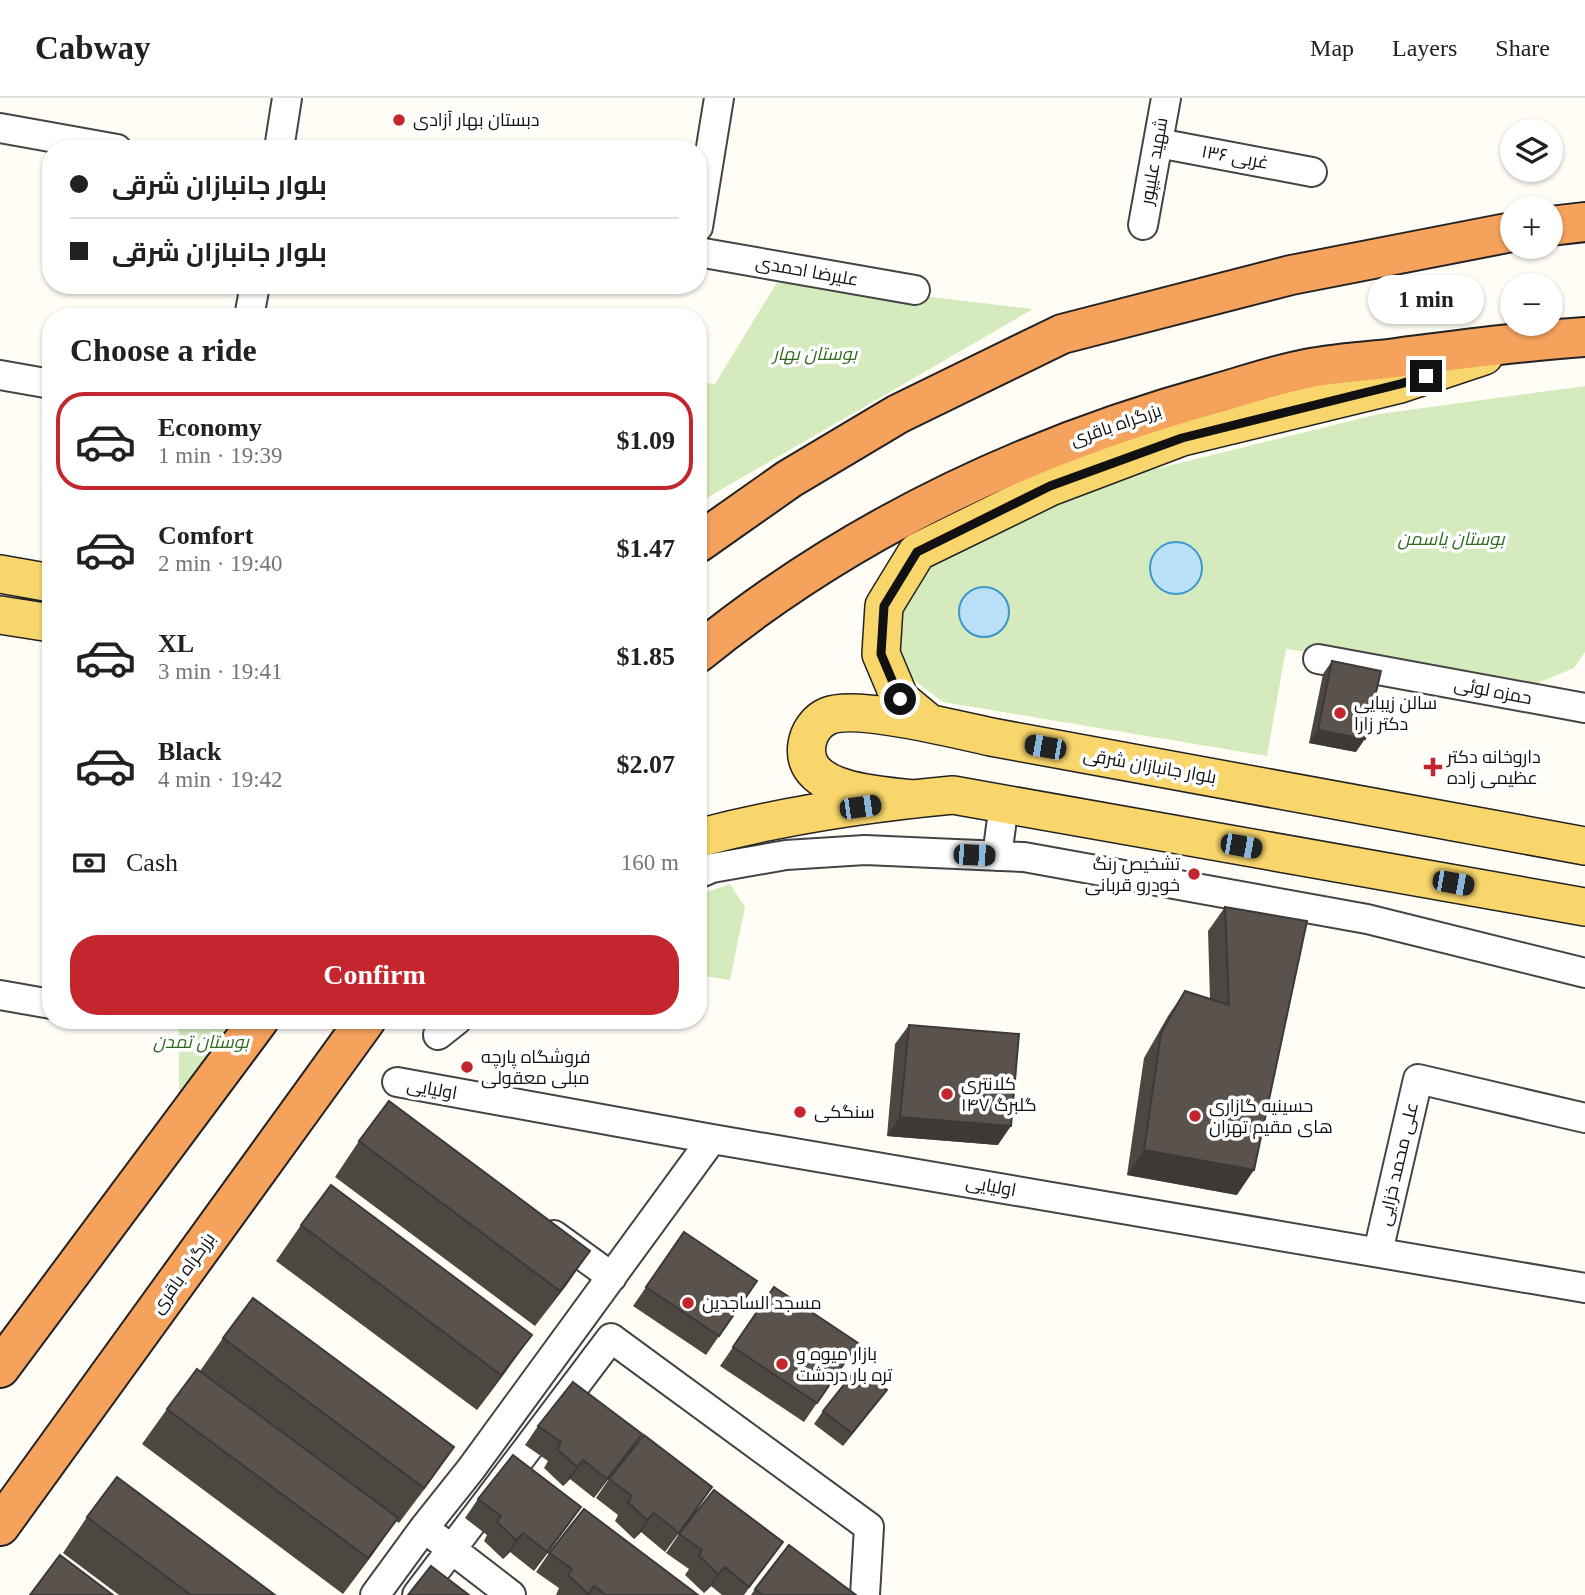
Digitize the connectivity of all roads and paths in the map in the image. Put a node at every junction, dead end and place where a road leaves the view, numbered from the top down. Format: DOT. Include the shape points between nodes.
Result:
graph roads {
  1 [pos="287,98"];
  2 [pos="719,98"];
  3 [pos="1166,98"];
  4 [pos="0,128"];
  5 [pos="67,140"];
  6 [pos="280,140"];
  7 [pos="1158,143"];
  8 [pos="707,172"];
  9 [pos="1312,172"];
  10 [pos="1585,222"];
  11 [pos="1143,225"];
  12 [pos="1563,225"];
  13 [pos="1500,234"];
  14 [pos="707,254"];
  15 [pos="915,290"];
  16 [pos="1585,337"];
  17 [pos="1529,341"];
  18 [pos="0,375"];
  19 [pos="42,382"];
  20 [pos="707,537"];
  21 [pos="0,574"];
  22 [pos="42,581"];
  23 [pos="0,615"];
  24 [pos="42,622"];
  25 [pos="707,646"];
  26 [pos="1318,659"];
  27 [pos="1585,708"];
  28 [pos="929,723"];
  29 [pos="913,799"];
  30 [pos="1004,804"];
  31 [pos="707,836"];
  32 [pos="1585,846"];
  33 [pos="997,856"];
  34 [pos="707,871"];
  35 [pos="1585,907"];
  36 [pos="1585,973"];
  37 [pos="0,995"];
  38 [pos="42,1002"];
  39 [pos="251,1029"];
  40 [pos="359,1029"];
  41 [pos="397,1082"];
  42 [pos="1585,1118"];
  43 [pos="712,1139"];
  44 [pos="535,1222"];
  45 [pos="1378,1252"];
  46 [pos="612,1277"];
  47 [pos="1585,1288"];
  48 [pos="0,1368"];
  49 [pos="0,1526"];
  50 [pos="424,1528"];
  51 [pos="451,1549"];
  52 [pos="375,1595"];
  53 [pos="417,1595"];
  54 [pos="511,1595"];
  55 [pos="865,1595"];
  1 -- 6 [label="street"];
  2 -- 8 [label="street"];
  3 -- 7 [label="street, شهید علیپور"];
  4 -- 5 [label="street"];
  7 -- 9 [label="street, ۱۳۶ غربی"];
  7 -- 11 [label="street, شهید علیپور"];
  10 -- 12 [label="highway"];
  13 -- 20 [label="highway" via="1291,275 1062,334 898,414 789,479"];
  14 -- 15 [label="street, علیرضا احمدی"];
  16 -- 17 [label="highway, بزرگراه باقری"];
  17 -- 25 [label="highway, بزرگراه باقری" via="1302,369 1148,412 1029,456 919,506 831,557"];
  17 -- 28 [label="main road, بلوار جانبازان شرقی" via="1400,384 1182,438 1050,486 917,552 884,606 881,654 900,699"];
  18 -- 19 [label="street"];
  21 -- 22 [label="main road"];
  23 -- 24 [label="main road"];
  26 -- 27 [label="street, حمزه لوئی"];
  28 -- 29 [label="main road" via="850,712 827,716 809,732 806,753 812,770 831,783 853,791"];
  28 -- 32 [label="main road, بلوار جانبازان شرقی"];
  29 -- 30 [label="main road" via="953,795"];
  29 -- 31 [label="main road" via="756,823"];
  30 -- 33 [label="street"];
  30 -- 35 [label="main road"];
  33 -- 34 [label="street" via="865,850 786,855"];
  33 -- 36 [label="street" via="1024,857 1367,919"];
  37 -- 38 [label="street"];
  39 -- 48 [label="highway"];
  40 -- 49 [label="highway, بزرگراه باقری"];
  41 -- 43 [label="street, اولیایی"];
  42 -- 45 [label="street, علی محمد خزایی" via="1418,1079"];
  43 -- 45 [label="street, اولیایی"];
  43 -- 46 [label="street"];
  44 -- 46 [label="street"];
  45 -- 47 [label="street, اولیایی"];
  46 -- 50 [label="street" via="460,1460"];
  50 -- 51 [label="street"];
  50 -- 52 [label="street"];
  51 -- 53 [label="street"];
  51 -- 54 [label="street"];
  51 -- 55 [label="street" via="611,1338 869,1527"];
}
